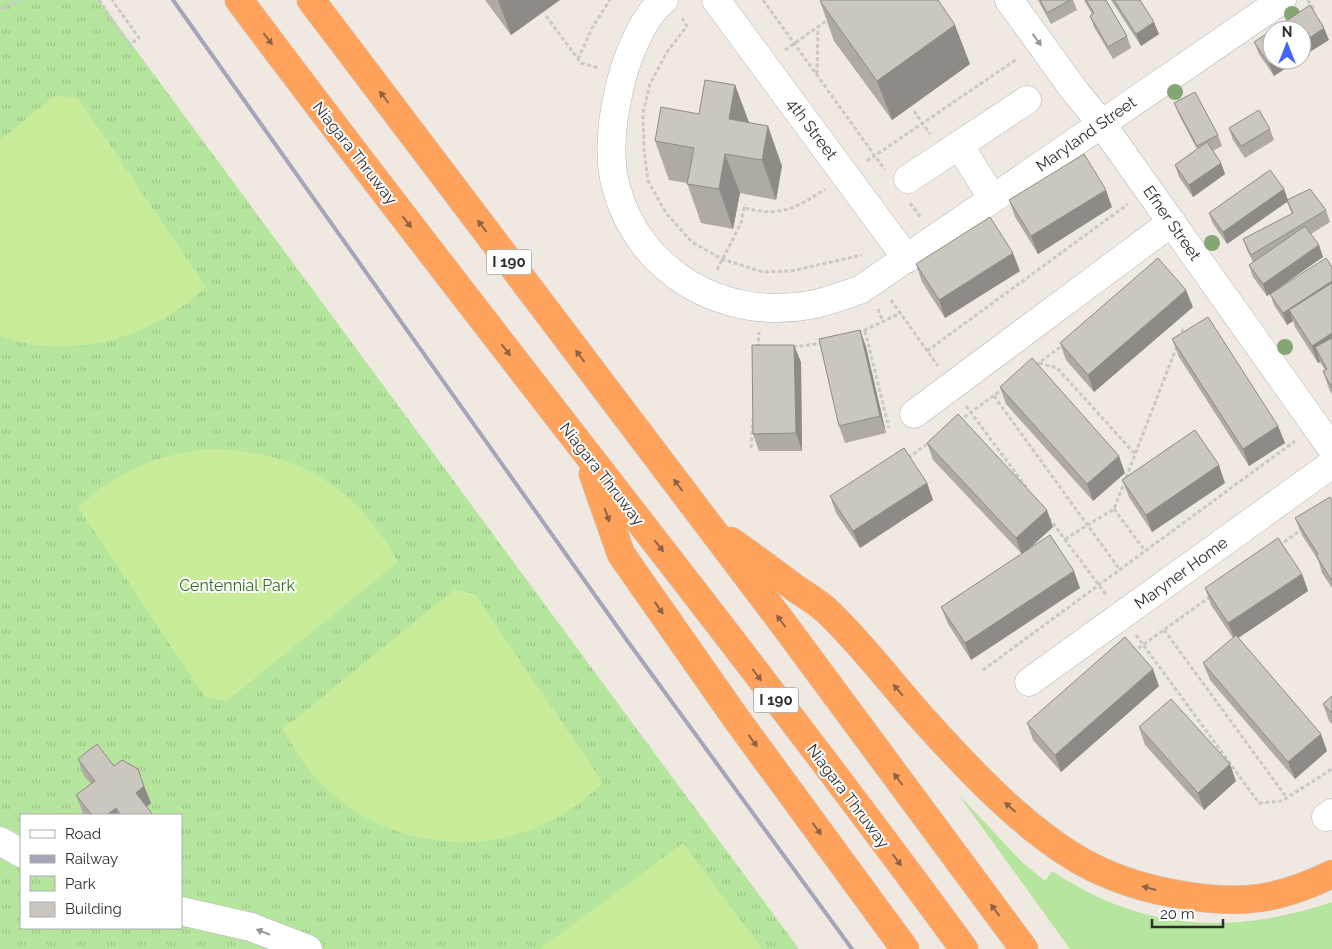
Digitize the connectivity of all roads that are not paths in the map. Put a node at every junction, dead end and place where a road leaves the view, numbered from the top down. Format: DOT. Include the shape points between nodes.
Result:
graph roads {
  1 [pos="239,0"];
  2 [pos="311,0"];
  3 [pos="664,0"];
  4 [pos="716,0"];
  5 [pos="1009,0"];
  6 [pos="1282,0"];
  7 [pos="1027,100"];
  8 [pos="1101,122"];
  9 [pos="960,145"];
  10 [pos="901,184"];
  11 [pos="992,199"];
  12 [pos="1172,222"];
  13 [pos="899,264"];
  14 [pos="914,414"];
  15 [pos="1332,449"];
  16 [pos="585,452"];
  17 [pos="1332,464"];
  18 [pos="708,524"];
  19 [pos="1029,682"];
  20 [pos="0,841"];
  21 [pos="20,852"];
  22 [pos="1332,874"];
  23 [pos="182,911"];
  24 [pos="308,949"];
  25 [pos="905,949"];
  26 [pos="964,949"];
  27 [pos="1024,949"];
  1 -- 16 [label="highway, Niagara Thruway / I 190, one-way"];
  18 -- 2 [label="highway, I 190, one-way"];
  3 -- 13 [label="street, Maryland Street" via="640,31 623,69 614,110 612,149 616,187 631,224 652,254 679,279 706,295 760,307 810,305 860,290"];
  4 -- 13 [label="street, 4th Street"];
  5 -- 8 [label="street, Efner Street, one-way"];
  6 -- 8 [label="street, Maryland Street"];
  7 -- 9 [label="street"];
  8 -- 11 [label="street, Maryland Street"];
  8 -- 12 [label="street, Efner Street"];
  9 -- 10 [label="street"];
  9 -- 11 [label="street"];
  11 -- 13 [label="street, Maryland Street"];
  12 -- 14 [label="street"];
  12 -- 15 [label="street, Efner Street"];
  16 -- 25 [label="highway, one-way" via="621,554"];
  16 -- 26 [label="highway, Niagara Thruway / I 190, one-way"];
  17 -- 19 [label="street, Maryner Home"];
  22 -- 18 [label="highway, one-way" via="1302,889 1272,897 1235,901 1164,892 1134,884 1091,866 1009,807 923,719 825,610"];
  27 -- 18 [label="highway, I 190, one-way"];
  20 -- 21 [label="street"];
  24 -- 23 [label="street, one-way" via="251,927"];
}
